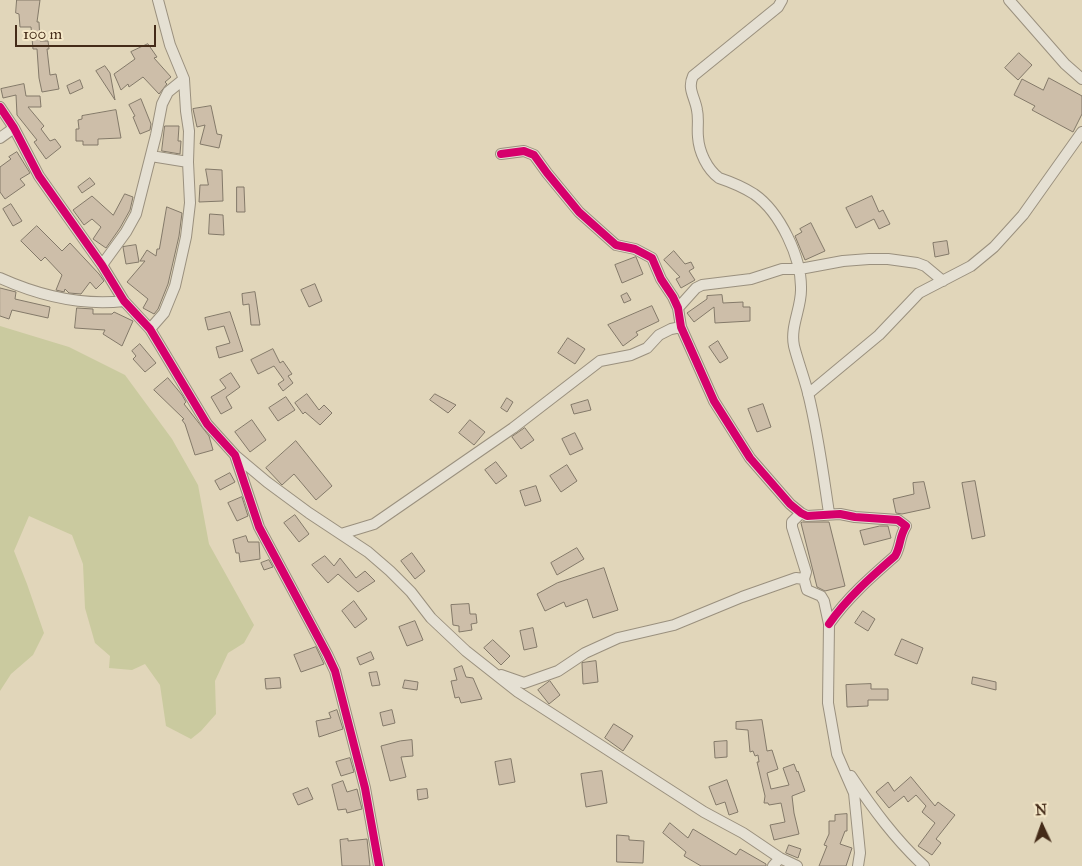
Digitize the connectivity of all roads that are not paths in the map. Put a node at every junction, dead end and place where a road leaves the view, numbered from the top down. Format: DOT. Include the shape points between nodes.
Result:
graph roads {
  1 [pos="158,0"];
  2 [pos="782,0"];
  3 [pos="1009,0"];
  4 [pos="184,79"];
  5 [pos="1082,79"];
  6 [pos="0,107"];
  7 [pos="14,128"];
  8 [pos="1082,132"];
  9 [pos="0,138"];
  10 [pos="501,154"];
  11 [pos="151,156"];
  12 [pos="188,162"];
  13 [pos="102,265"];
  14 [pos="800,269"];
  15 [pos="0,278"];
  16 [pos="942,281"];
  17 [pos="124,301"];
  18 [pos="678,308"];
  19 [pos="682,327"];
  20 [pos="150,329"];
  21 [pos="808,394"];
  22 [pos="235,455"];
  23 [pos="829,513"];
  24 [pos="801,514"];
  25 [pos="340,534"];
  26 [pos="804,579"];
  27 [pos="828,624"];
  28 [pos="493,672"];
  29 [pos="837,754"];
  30 [pos="776,862"];
  31 [pos="379,866"];
  32 [pos="797,866"];
  33 [pos="858,866"];
  34 [pos="924,866"];
  1 -- 4 [label="street" via="170,45"];
  2 -- 14 [label="street" via="778,7 693,76 690,83 699,118 698,139 707,164 719,178 756,195 786,234"];
  3 -- 5 [label="street"];
  4 -- 11 [label="street" via="168,92 162,104"];
  4 -- 12 [label="street" via="190,131"];
  6 -- 7 [label="street"];
  7 -- 9 [label="street"];
  7 -- 13 [label="street" via="40,176"];
  8 -- 16 [label="street" via="1023,215 994,247 981,260"];
  10 -- 18 [label="street" via="524,150 534,155 579,212 616,245 635,249 652,258"];
  11 -- 12 [label="street"];
  11 -- 13 [label="street" via="134,219"];
  12 -- 20 [label="street" via="190,203 186,238 170,301"];
  13 -- 17 [label="street"];
  14 -- 16 [label="street" via="852,260 895,260 925,266"];
  14 -- 18 [label="street" via="782,269 751,279 702,285"];
  14 -- 21 [label="street" via="799,312 793,337"];
  15 -- 17 [label="street" via="26,290 82,302"];
  16 -- 21 [label="street" via="919,293 879,335"];
  17 -- 20 [label="street"];
  18 -- 19 [label="street"];
  19 -- 24 [label="street" via="708,391 744,449"];
  19 -- 25 [label="street" via="659,335 648,348 600,361 512,428 374,524"];
  20 -- 22 [label="street" via="207,424"];
  21 -- 23 [label="street"];
  22 -- 25 [label="street"];
  22 -- 31 [label="street" via="259,526 335,672 365,788"];
  23 -- 24 [label="street"];
  23 -- 27 [label="street" via="898,520 906,526 900,536 899,550"];
  24 -- 26 [label="street" via="792,525 806,572"];
  25 -- 28 [label="street" via="390,571 431,618"];
  26 -- 27 [label="street" via="806,590 821,596 824,601"];
  26 -- 28 [label="street" via="796,578 742,597 674,625 618,638 585,653 558,671 524,683"];
  27 -- 29 [label="street" via="828,703"];
  28 -- 30 [label="street" via="518,692 704,812 743,833"];
  29 -- 33 [label="street" via="854,793 860,853"];
  29 -- 34 [label="street" via="877,814"];
  30 -- 32 [label="street"];
}
